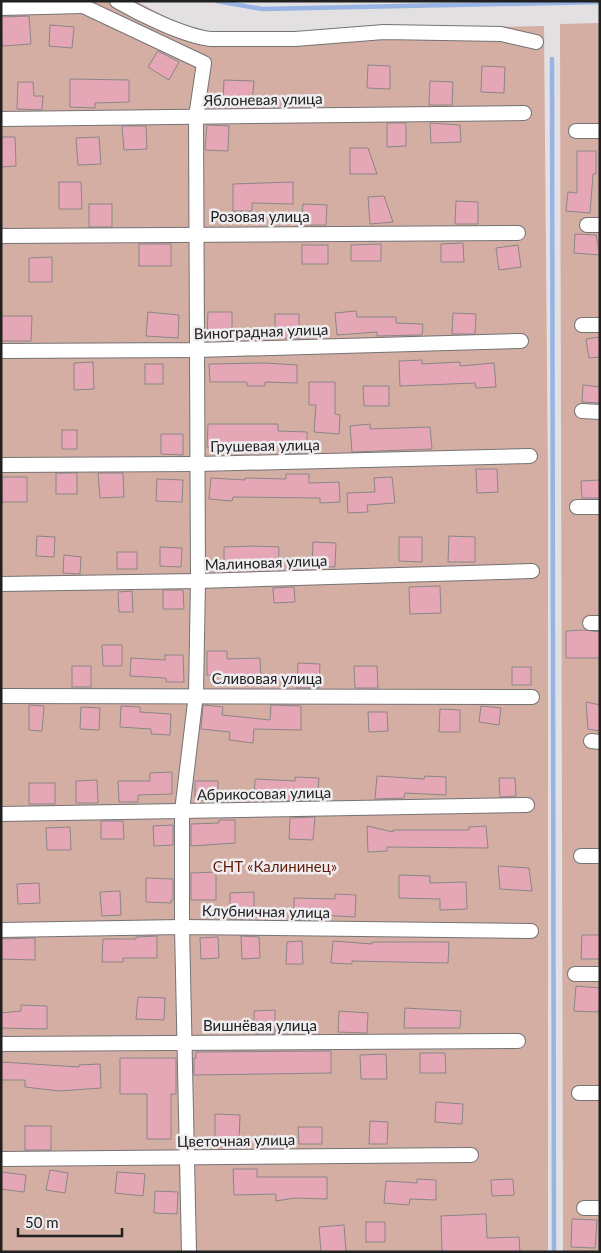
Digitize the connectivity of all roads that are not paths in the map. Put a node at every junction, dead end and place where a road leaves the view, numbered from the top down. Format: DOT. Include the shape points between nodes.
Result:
graph roads {
  1 [pos="117,1"];
  2 [pos="81,4"];
  3 [pos="1,8"];
  4 [pos="536,42"];
  5 [pos="524,113"];
  6 [pos="196,117"];
  7 [pos="1,119"];
  8 [pos="576,131"];
  9 [pos="600,131"];
  10 [pos="196,233"];
  11 [pos="518,233"];
  12 [pos="1,236"];
  13 [pos="582,325"];
  14 [pos="600,325"];
  15 [pos="521,341"];
  16 [pos="197,350"];
  17 [pos="1,351"];
  18 [pos="582,411"];
  19 [pos="600,412"];
  20 [pos="530,456"];
  21 [pos="198,464"];
  22 [pos="1,465"];
  23 [pos="577,507"];
  24 [pos="600,507"];
  25 [pos="532,571"];
  26 [pos="198,581"];
  27 [pos="1,584"];
  28 [pos="196,694"];
  29 [pos="1,696"];
  30 [pos="532,697"];
  31 [pos="527,805"];
  32 [pos="182,811"];
  33 [pos="1,814"];
  34 [pos="581,856"];
  35 [pos="600,856"];
  36 [pos="182,927"];
  37 [pos="1,930"];
  38 [pos="530,931"];
  39 [pos="575,974"];
  40 [pos="600,974"];
  41 [pos="518,1041"];
  42 [pos="185,1043"];
  43 [pos="1,1044"];
  44 [pos="579,1093"];
  45 [pos="600,1093"];
  46 [pos="471,1155"];
  47 [pos="186,1158"];
  48 [pos="1,1159"];
  49 [pos="584,1208"];
  50 [pos="600,1208"];
  51 [pos="189,1252"];
  1 -- 4 [label="street" via="199,38 295,39 384,32 501,34"];
  2 -- 3 [label="street"];
  2 -- 6 [label="street" via="204,63"];
  5 -- 6 [label="street, Яблоневая улица"];
  6 -- 7 [label="street, Яблоневая улица"];
  6 -- 10 [label="street"];
  8 -- 9 [label="street"];
  10 -- 11 [label="street, Розовая улица"];
  10 -- 12 [label="street, Розовая улица"];
  10 -- 16 [label="street"];
  13 -- 14 [label="street"];
  15 -- 16 [label="street, Виноградная улица"];
  16 -- 17 [label="street, Виноградная улица"];
  16 -- 21 [label="street"];
  18 -- 19 [label="street"];
  20 -- 21 [label="street, Грушевая улица"];
  21 -- 22 [label="street, Грушевая улица"];
  21 -- 26 [label="street"];
  23 -- 24 [label="street"];
  25 -- 26 [label="street, Малиновая улица"];
  26 -- 27 [label="street, Малиновая улица"];
  26 -- 28 [label="street"];
  28 -- 29 [label="street, Сливовая улица"];
  28 -- 30 [label="street, Сливовая улица"];
  28 -- 32 [label="street"];
  31 -- 32 [label="street, Абрикосовая улица"];
  32 -- 33 [label="street, Абрикосовая улица"];
  32 -- 36 [label="street"];
  34 -- 35 [label="street"];
  36 -- 37 [label="street, Клубничная улица"];
  36 -- 38 [label="street, Клубничная улица"];
  36 -- 42 [label="street"];
  39 -- 40 [label="street"];
  41 -- 42 [label="street, Вишнёвая улица"];
  42 -- 43 [label="street, Вишнёвая улица"];
  42 -- 47 [label="street"];
  44 -- 45 [label="street"];
  46 -- 47 [label="street, Цветочная улица"];
  47 -- 48 [label="street, Цветочная улица"];
  47 -- 51 [label="street"];
  49 -- 50 [label="street"];
}
